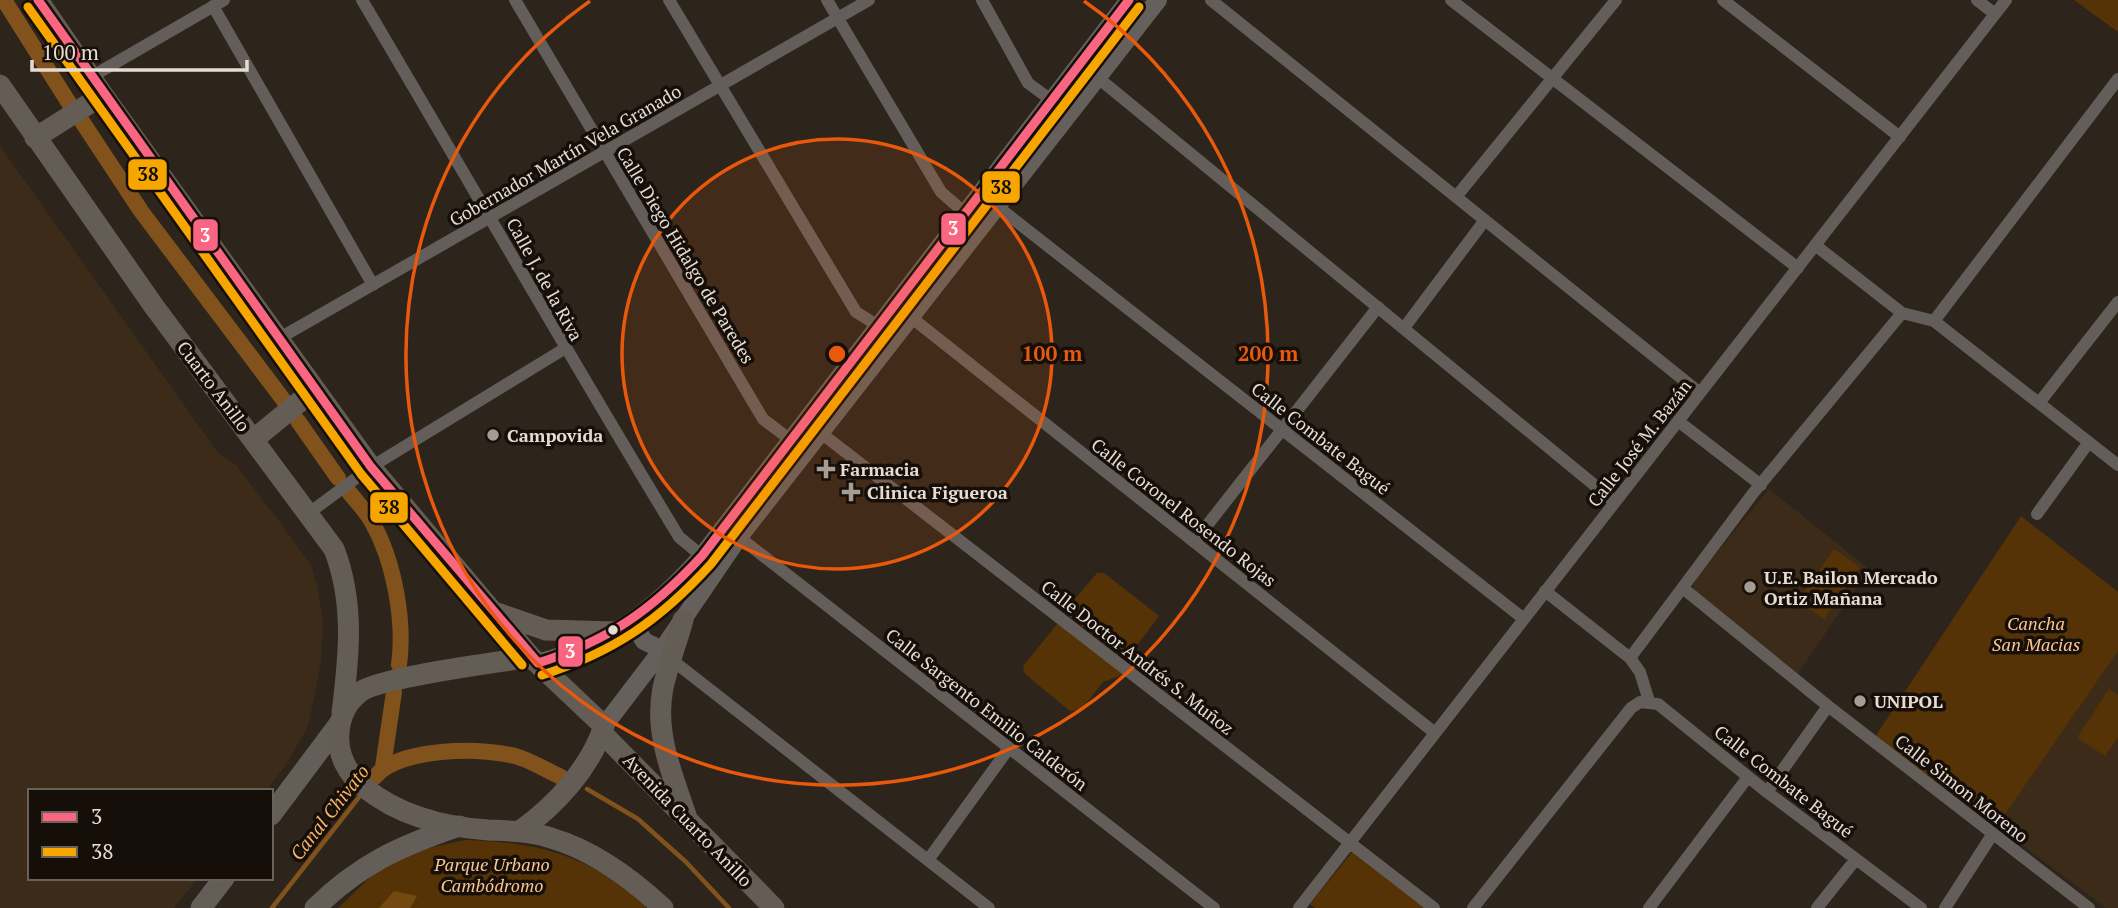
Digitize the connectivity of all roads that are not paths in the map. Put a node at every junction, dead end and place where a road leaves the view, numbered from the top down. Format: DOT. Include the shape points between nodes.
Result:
graph roads {
  1 [pos="38,0"];
  2 [pos="362,0"];
  3 [pos="516,0"];
  4 [pos="669,0"];
  5 [pos="827,0"];
  6 [pos="869,0"];
  7 [pos="982,0"];
  8 [pos="1129,0"];
  9 [pos="1149,0"];
  10 [pos="1158,0"];
  11 [pos="1211,0"];
  12 [pos="1451,0"];
  13 [pos="1616,0"];
  14 [pos="1723,0"];
  15 [pos="1977,0"];
  16 [pos="2006,0"];
  17 [pos="218,3"];
  18 [pos="1995,14"];
  19 [pos="837,18"];
  20 [pos="1121,47"];
  21 [pos="1097,77"];
  22 [pos="1551,78"];
  23 [pos="2118,79"];
  24 [pos="0,85"];
  25 [pos="719,86"];
  26 [pos="93,92"];
  27 [pos="1051,100"];
  28 [pos="1900,137"];
  29 [pos="35,138"];
  30 [pos="605,152"];
  31 [pos="1456,197"];
  32 [pos="998,207"];
  33 [pos="965,213"];
  34 [pos="491,217"];
  35 [pos="1485,220"];
  36 [pos="1815,245"];
  37 [pos="1798,268"];
  38 [pos="373,285"];
  39 [pos="2118,302"];
  40 [pos="1378,307"];
  41 [pos="1902,313"];
  42 [pos="912,318"];
  43 [pos="1934,321"];
  44 [pos="880,327"];
  45 [pos="1404,328"];
  46 [pos="278,339"];
  47 [pos="564,349"];
  48 [pos="1700,393"];
  49 [pos="307,396"];
  50 [pos="2039,403"];
  51 [pos="1678,421"];
  52 [pos="1282,430"];
  53 [pos="821,433"];
  54 [pos="254,439"];
  55 [pos="792,441"];
  56 [pos="2089,442"];
  57 [pos="2118,465"];
  58 [pos="364,472"];
  59 [pos="1761,485"];
  60 [pos="1615,502"];
  61 [pos="309,513"];
  62 [pos="2037,514"];
  63 [pos="739,537"];
  64 [pos="1194,542"];
  65 [pos="702,556"];
  66 [pos="1684,589"];
  67 [pos="1545,591"];
  68 [pos="493,612"];
  69 [pos="1524,619"];
  70 [pos="683,620"];
  71 [pos="624,628"];
  72 [pos="667,655"];
  73 [pos="1629,658"];
  74 [pos="534,660"];
  75 [pos="1649,701"];
  76 [pos="1828,706"];
  77 [pos="341,719"];
  78 [pos="603,730"];
  79 [pos="1435,733"];
  80 [pos="1009,748"];
  81 [pos="1748,777"];
  82 [pos="1767,792"];
  83 [pos="273,812"];
  84 [pos="688,821"];
  85 [pos="459,826"];
  86 [pos="521,830"];
  87 [pos="1992,835"];
  88 [pos="1350,842"];
  89 [pos="1856,859"];
  90 [pos="928,860"];
  91 [pos="222,880"];
  92 [pos="658,905"];
  93 [pos="201,908"];
  94 [pos="315,908"];
  95 [pos="774,908"];
  96 [pos="989,908"];
  97 [pos="1214,908"];
  98 [pos="1299,908"];
  99 [pos="1434,908"];
  100 [pos="1473,908"];
  101 [pos="1649,908"];
  102 [pos="1817,908"];
  103 [pos="1922,908"];
  104 [pos="1945,908"];
  105 [pos="2089,908"];
  1 -- 26 [label="highway"];
  2 -- 34 [label="street, Calle J. de la Riva"];
  3 -- 30 [label="street, Calle Diego Hidalgo de Paredes"];
  4 -- 25 [label="street"];
  5 -- 19 [label="street"];
  6 -- 19 [label="street, Gobernador Martín Vela Granado"];
  7 -- 27 [label="street" via="1028,83"];
  8 -- 27 [label="main road"];
  9 -- 20 [label="main road" via="1122,31"];
  10 -- 20 [label="main road"];
  11 -- 31 [label="street"];
  12 -- 22 [label="street"];
  13 -- 22 [label="street"];
  14 -- 28 [label="street"];
  15 -- 18 [label="street"];
  16 -- 18 [label="street, Calle José M. Bazán"];
  17 -- 26 [label="street"];
  17 -- 38 [label="street"];
  18 -- 28 [label="street, Calle José M. Bazán"];
  19 -- 25 [label="street, Gobernador Martín Vela Granado"];
  19 -- 33 [label="street" via="940,192"];
  20 -- 21 [label="main road"];
  21 -- 32 [label="main road"];
  21 -- 40 [label="street"];
  22 -- 31 [label="street"];
  22 -- 37 [label="street"];
  23 -- 43 [label="street"];
  24 -- 29 [label="highway, Cuarto Anillo"];
  25 -- 30 [label="street, Gobernador Martín Vela Granado"];
  25 -- 44 [label="street" via="856,312"];
  26 -- 29 [label="highway"];
  26 -- 46 [label="highway"];
  27 -- 33 [label="main road"];
  28 -- 36 [label="street, Calle José M. Bazán"];
  29 -- 54 [label="highway, Cuarto Anillo"];
  30 -- 34 [label="street, Gobernador Martín Vela Granado"];
  30 -- 55 [label="street, Calle Diego Hidalgo de Paredes" via="763,419"];
  31 -- 35 [label="street"];
  32 -- 42 [label="main road"];
  32 -- 52 [label="street, Calle Combate Bagué"];
  33 -- 44 [label="main road"];
  34 -- 38 [label="street, Gobernador Martín Vela Granado"];
  34 -- 47 [label="street, Calle J. de la Riva"];
  35 -- 45 [label="street"];
  35 -- 48 [label="street"];
  36 -- 37 [label="street, Calle José M. Bazán"];
  36 -- 41 [label="street"];
  37 -- 48 [label="street, Calle José M. Bazán"];
  38 -- 46 [label="street, Gobernador Martín Vela Granado"];
  39 -- 50 [label="street"];
  40 -- 45 [label="street"];
  40 -- 52 [label="street"];
  41 -- 43 [label="street"];
  41 -- 59 [label="street"];
  42 -- 53 [label="main road"];
  42 -- 64 [label="street, Calle Coronel Rosendo Rojas"];
  43 -- 50 [label="street"];
  44 -- 55 [label="main road"];
  45 -- 60 [label="street"];
  46 -- 49 [label="highway"];
  47 -- 58 [label="street"];
  47 -- 65 [label="street, Calle J. de la Riva" via="678,537"];
  48 -- 51 [label="street, Calle José M. Bazán"];
  49 -- 54 [label="highway"];
  49 -- 58 [label="highway"];
  50 -- 56 [label="street"];
  51 -- 59 [label="street"];
  51 -- 60 [label="street, Calle José M. Bazán"];
  52 -- 64 [label="street"];
  52 -- 69 [label="street, Calle Combate Bagué"];
  53 -- 63 [label="main road"];
  53 -- 88 [label="street, Calle Doctor Andrés S. Muñoz"];
  54 -- 61 [label="highway, Cuarto Anillo"];
  55 -- 65 [label="main road"];
  56 -- 57 [label="street"];
  56 -- 62 [label="street"];
  58 -- 61 [label="street"];
  58 -- 68 [label="highway"];
  59 -- 66 [label="street"];
  60 -- 67 [label="street, Calle José M. Bazán"];
  61 -- 77 [label="highway, Cuarto Anillo" via="334,549 348,593 348,665"];
  63 -- 70 [label="main road"];
  63 -- 80 [label="street, Calle Sargento Emilio Calderón"];
  64 -- 79 [label="street, Calle Coronel Rosendo Rojas"];
  65 -- 71 [label="main road" via="668,594"];
  66 -- 73 [label="street"];
  66 -- 76 [label="street, Calle Simon Moreno"];
  67 -- 69 [label="street, Calle José M. Bazán"];
  67 -- 73 [label="street"];
  68 -- 71 [label="highway" via="546,630"];
  68 -- 74 [label="highway"];
  69 -- 79 [label="street, Calle José M. Bazán"];
  70 -- 72 [label="highway"];
  71 -- 72 [label="main road"];
  71 -- 74 [label="main road" via="569,654"];
  72 -- 78 [label="main road"];
  72 -- 84 [label="highway" via="662,736"];
  72 -- 90 [label="street"];
  73 -- 75 [label="street" via="1640,672"];
  74 -- 77 [label="highway" via="383,684 359,693"];
  74 -- 78 [label="highway"];
  75 -- 81 [label="street, Calle Combate Bagué"];
  75 -- 100 [label="street" via="1631,708"];
  76 -- 82 [label="street"];
  76 -- 87 [label="street, Calle Simon Moreno"];
  77 -- 83 [label="main road"];
  77 -- 85 [label="highway" via="341,751 355,781 375,797 423,819"];
  78 -- 84 [label="highway, Avenida Cuarto Anillo"];
  78 -- 86 [label="highway" via="564,793"];
  79 -- 88 [label="street, Calle José M. Bazán"];
  80 -- 90 [label="street"];
  80 -- 97 [label="street, Calle Sargento Emilio Calderón"];
  81 -- 82 [label="street, Calle Combate Bagué"];
  81 -- 101 [label="street"];
  82 -- 89 [label="street, Calle Combate Bagué"];
  84 -- 95 [label="highway, Avenida Cuarto Anillo"];
  85 -- 86 [label="highway"];
  85 -- 94 [label="main road" via="378,858 343,881"];
  86 -- 92 [label="highway" via="584,852"];
  87 -- 104 [label="street"];
  87 -- 105 [label="street, Calle Simon Moreno"];
  88 -- 98 [label="street, Calle José M. Bazán"];
  88 -- 99 [label="street, Calle Doctor Andrés S. Muñoz"];
  89 -- 102 [label="street"];
  89 -- 103 [label="street, Calle Combate Bagué"];
  90 -- 96 [label="street"];
  91 -- 93 [label="main road"];
}
